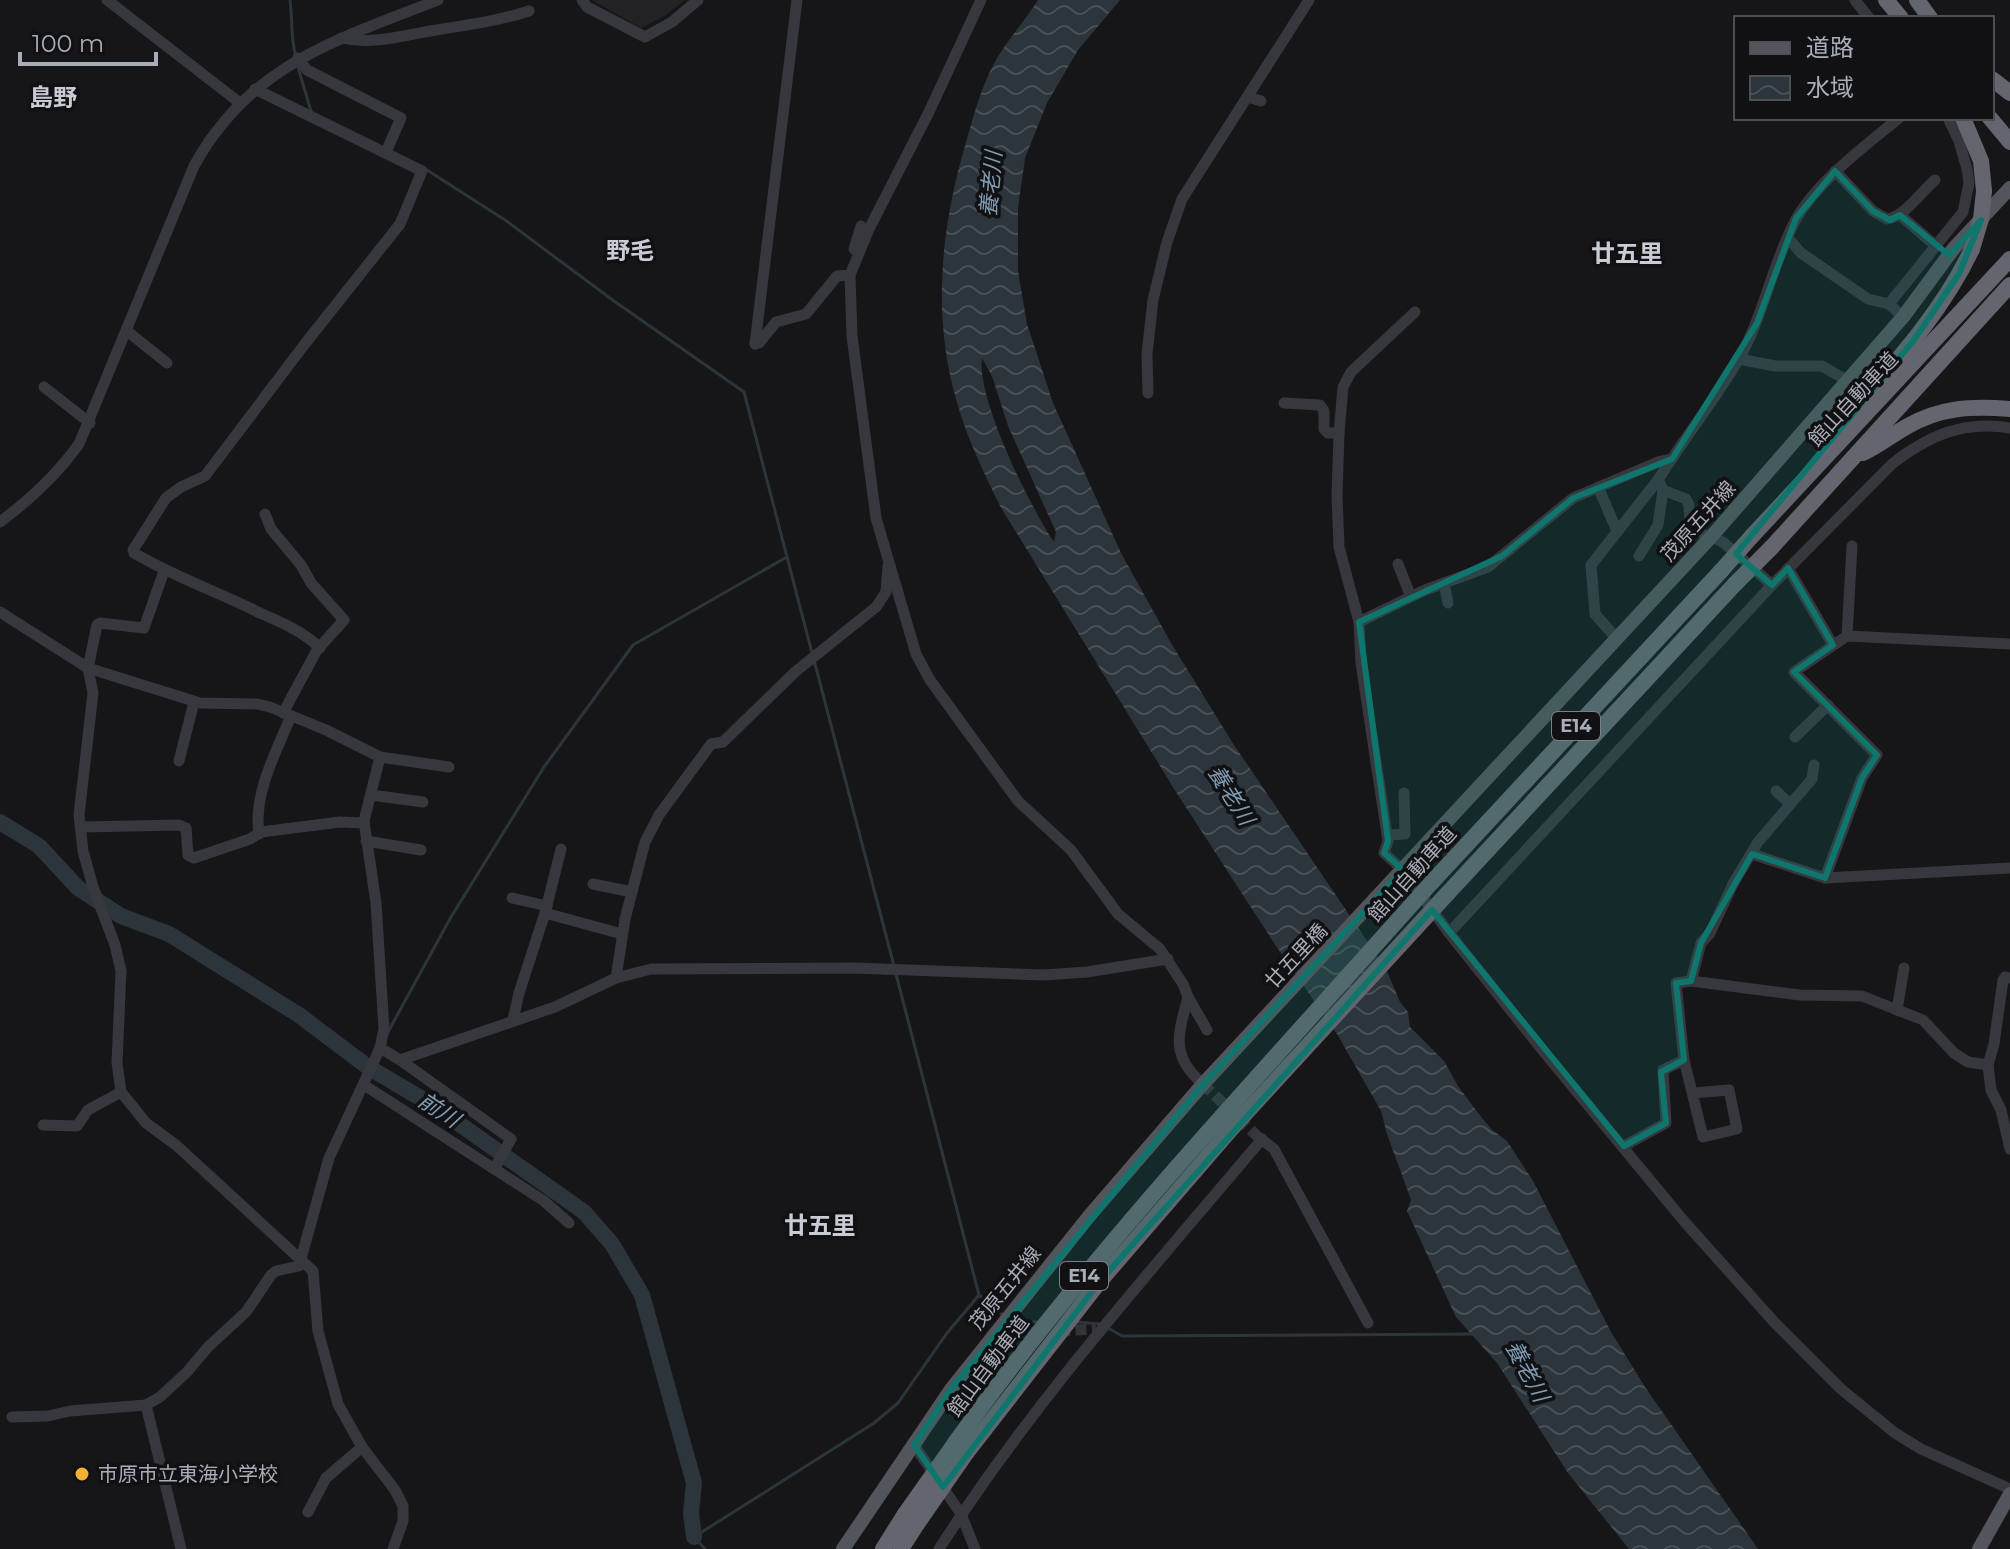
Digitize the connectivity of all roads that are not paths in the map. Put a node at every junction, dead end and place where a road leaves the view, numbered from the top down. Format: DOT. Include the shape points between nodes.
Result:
graph roads {
  1 [pos="107,0"];
  2 [pos="438,0"];
  3 [pos="582,0"];
  4 [pos="698,0"];
  5 [pos="797,0"];
  6 [pos="981,0"];
  7 [pos="1309,0"];
  8 [pos="1855,0"];
  9 [pos="1886,0"];
  10 [pos="529,11"];
  11 [pos="1867,16"];
  12 [pos="1899,16"];
  13 [pos="342,38"];
  14 [pos="298,58"];
  15 [pos="1994,81"];
  16 [pos="255,89"];
  17 [pos="2010,93"];
  18 [pos="1248,97"];
  19 [pos="1261,101"];
  20 [pos="240,103"];
  21 [pos="1994,109"];
  22 [pos="1897,120"];
  23 [pos="1949,120"];
  24 [pos="1964,120"];
  25 [pos="1992,120"];
  26 [pos="2010,129"];
  27 [pos="2010,142"];
  28 [pos="386,152"];
  29 [pos="1835,171"];
  30 [pos="1935,180"];
  31 [pos="2010,188"];
  32 [pos="1900,215"];
  33 [pos="861,226"];
  34 [pos="1788,238"];
  35 [pos="1936,246"];
  36 [pos="2010,259"];
  37 [pos="840,274"];
  38 [pos="2010,285"];
  39 [pos="1889,304"];
  40 [pos="1415,312"];
  41 [pos="1903,317"];
  42 [pos="127,331"];
  43 [pos="1739,359"];
  44 [pos="167,363"];
  45 [pos="1848,381"];
  46 [pos="44,387"];
  47 [pos="1148,393"];
  48 [pos="1284,403"];
  49 [pos="2010,409"];
  50 [pos="90,423"];
  51 [pos="2010,428"];
  52 [pos="1339,433"];
  53 [pos="1851,458"];
  54 [pos="1672,459"];
  55 [pos="1660,485"];
  56 [pos="1598,487"];
  57 [pos="265,514"];
  58 [pos="0,522"];
  59 [pos="1617,531"];
  60 [pos="1752,536"];
  61 [pos="1711,537"];
  62 [pos="1852,546"];
  63 [pos="1639,556"];
  64 [pos="889,561"];
  65 [pos="1398,564"];
  66 [pos="1788,568"];
  67 [pos="164,571"];
  68 [pos="1444,583"];
  69 [pos="1772,585"];
  70 [pos="1411,597"];
  71 [pos="1448,603"];
  72 [pos="0,612"];
  73 [pos="1359,622"];
  74 [pos="1847,636"];
  75 [pos="1617,639"];
  76 [pos="2010,644"];
  77 [pos="1833,645"];
  78 [pos="320,648"];
  79 [pos="88,668"];
  80 [pos="194,702"];
  81 [pos="1828,705"];
  82 [pos="287,714"];
  83 [pos="1795,737"];
  84 [pos="380,757"];
  85 [pos="179,761"];
  86 [pos="1814,765"];
  87 [pos="449,767"];
  88 [pos="1776,791"];
  89 [pos="1404,793"];
  90 [pos="371,795"];
  91 [pos="423,802"];
  92 [pos="1790,804"];
  93 [pos="364,823"];
  94 [pos="81,827"];
  95 [pos="259,834"];
  96 [pos="1387,835"];
  97 [pos="366,841"];
  98 [pos="561,849"];
  99 [pos="421,850"];
  100 [pos="1752,854"];
  101 [pos="2010,868"];
  102 [pos="1403,870"];
  103 [pos="1825,878"];
  104 [pos="593,884"];
  105 [pos="632,892"];
  106 [pos="512,898"];
  107 [pos="546,910"];
  108 [pos="1449,933"];
  109 [pos="622,934"];
  110 [pos="1168,959"];
  111 [pos="1904,968"];
  112 [pos="616,978"];
  113 [pos="2010,978"];
  114 [pos="1691,981"];
  115 [pos="1188,997"];
  116 [pos="1897,1010"];
  117 [pos="513,1020"];
  118 [pos="1207,1030"];
  119 [pos="380,1048"];
  120 [pos="400,1060"];
  121 [pos="1684,1060"];
  122 [pos="1988,1065"];
  123 [pos="1218,1068"];
  124 [pos="1203,1084"];
  125 [pos="364,1085"];
  126 [pos="121,1092"];
  127 [pos="1693,1093"];
  128 [pos="1227,1122"];
  129 [pos="43,1125"];
  130 [pos="1624,1146"];
  131 [pos="2010,1149"];
  132 [pos="495,1168"];
  133 [pos="569,1223"];
  134 [pos="300,1260"];
  135 [pos="1368,1323"];
  136 [pos="146,1405"];
  137 [pos="12,1417"];
  138 [pos="914,1445"];
  139 [pos="362,1447"];
  140 [pos="2010,1492"];
  141 [pos="308,1512"];
  142 [pos="961,1514"];
  143 [pos="911,1519"];
  144 [pos="181,1549"];
  145 [pos="393,1549"];
  146 [pos="843,1549"];
  147 [pos="883,1549"];
  148 [pos="901,1549"];
  149 [pos="939,1549"];
  150 [pos="975,1549"];
  151 [pos="1979,1549"];
  1 -- 20 [label="street"];
  2 -- 13 [label="street"];
  3 -- 4 [label="street" via="645,37"];
  5 -- 37 [label="street" via="755,344 776,322 806,314"];
  6 -- 37 [label="street" via="869,229"];
  7 -- 18 [label="street"];
  8 -- 11 [label="street"];
  9 -- 12 [label="highway"];
  10 -- 13 [label="street" via="495,22 380,40"];
  13 -- 14 [label="street"];
  14 -- 16 [label="street"];
  14 -- 28 [label="street" via="307,70 401,118"];
  15 -- 17 [label="highway"];
  16 -- 20 [label="street"];
  16 -- 28 [label="street"];
  18 -- 19 [label="street"];
  18 -- 47 [label="street" via="1187,188 1170,231 1153,300"];
  20 -- 42 [label="street" via="194,166"];
  21 -- 26 [label="highway"];
  22 -- 29 [label="street"];
  23 -- 35 [label="street" via="1969,183 1963,212"];
  24 -- 60 [label="highway, bridge" via="1981,161 1984,191 1972,249 1914,340"];
  25 -- 27 [label="highway"];
  28 -- 67 [label="street" via="422,171 400,224 205,476 166,498 133,550"];
  29 -- 32 [label="street" via="1873,211 1887,219"];
  29 -- 34 [label="street" via="1796,218"];
  30 -- 32 [label="street"];
  31 -- 41 [label="main road, 茂原五井線" via="1954,248"];
  32 -- 35 [label="street"];
  33 -- 37 [label="street"];
  34 -- 39 [label="street" via="1801,253 1868,299"];
  34 -- 43 [label="street"];
  35 -- 39 [label="street"];
  36 -- 60 [label="highway, 館山自動車道 / E14"];
  37 -- 64 [label="street" via="876,518"];
  38 -- 53 [label="highway, 館山自動車道 / E14"];
  39 -- 41 [label="street"];
  40 -- 52 [label="street" via="1351,372 1343,387"];
  41 -- 45 [label="main road, 茂原五井線"];
  42 -- 44 [label="street"];
  42 -- 50 [label="street"];
  43 -- 45 [label="street" via="1822,366"];
  43 -- 54 [label="street"];
  45 -- 61 [label="main road, 茂原五井線"];
  46 -- 50 [label="street"];
  48 -- 52 [label="street" via="1320,405 1324,429"];
  49 -- 53 [label="highway" via="1964,407 1935,414"];
  50 -- 58 [label="street" via="59,473"];
  51 -- 66 [label="street" via="1955,428 1913,448"];
  52 -- 73 [label="street" via="1339,547"];
  53 -- 128 [label="highway, 館山自動車道 / E14, bridge" via="1447,894"];
  54 -- 55 [label="street"];
  54 -- 56 [label="street"];
  55 -- 59 [label="street"];
  55 -- 61 [label="street" via="1686,499 1693,528"];
  55 -- 63 [label="street" via="1658,525"];
  56 -- 59 [label="street"];
  56 -- 68 [label="street" via="1573,498 1488,567"];
  57 -- 78 [label="street" via="311,583 344,620"];
  59 -- 75 [label="street" via="1591,565 1595,614"];
  60 -- 128 [label="highway, 館山自動車道 / E14, bridge" via="1432,882"];
  61 -- 69 [label="street"];
  61 -- 75 [label="main road, 茂原五井線"];
  62 -- 74 [label="street"];
  64 -- 105 [label="street" via="886,592 876,607 795,672 723,742 711,744 659,815 645,842"];
  64 -- 110 [label="street" via="916,654 945,702 1018,801 1071,850 1118,914"];
  65 -- 70 [label="street"];
  66 -- 69 [label="street"];
  66 -- 77 [label="street"];
  67 -- 78 [label="street" via="286,625"];
  67 -- 79 [label="street" via="144,628 97,625"];
  68 -- 70 [label="street"];
  68 -- 71 [label="street"];
  69 -- 108 [label="street"];
  70 -- 73 [label="street"];
  72 -- 79 [label="street"];
  73 -- 96 [label="street"];
  74 -- 76 [label="street"];
  74 -- 77 [label="street"];
  75 -- 102 [label="main road, 茂原五井線"];
  77 -- 81 [label="street" via="1794,672"];
  78 -- 82 [label="street"];
  79 -- 80 [label="street"];
  79 -- 94 [label="street" via="93,693"];
  80 -- 82 [label="street" via="257,704"];
  80 -- 85 [label="street"];
  81 -- 83 [label="street"];
  81 -- 103 [label="street" via="1877,755 1862,778"];
  82 -- 84 [label="street"];
  82 -- 95 [label="street" via="262,792"];
  84 -- 87 [label="street"];
  84 -- 90 [label="street"];
  86 -- 92 [label="street" via="1812,779"];
  88 -- 92 [label="street"];
  89 -- 96 [label="street" via="1405,834"];
  90 -- 91 [label="street"];
  90 -- 93 [label="street"];
  92 -- 100 [label="street"];
  93 -- 95 [label="street"];
  93 -- 97 [label="street"];
  94 -- 95 [label="street" via="179,825 186,828 188,855 194,858"];
  94 -- 126 [label="street" via="83,851 121,971"];
  96 -- 102 [label="street" via="1384,853"];
  97 -- 99 [label="street"];
  97 -- 119 [label="street" via="384,1021"];
  98 -- 107 [label="street"];
  100 -- 103 [label="street"];
  100 -- 114 [label="street" via="1701,943"];
  101 -- 103 [label="street"];
  102 -- 108 [label="street"];
  102 -- 123 [label="main road, 廿五里橋"];
  104 -- 105 [label="street"];
  105 -- 109 [label="street"];
  106 -- 107 [label="street"];
  107 -- 109 [label="street"];
  107 -- 117 [label="street"];
  108 -- 130 [label="street"];
  109 -- 112 [label="street"];
  110 -- 112 [label="street" via="1044,975 854,968 651,969"];
  110 -- 115 [label="street"];
  111 -- 116 [label="street"];
  112 -- 117 [label="street"];
  113 -- 122 [label="street" via="2003,980"];
  114 -- 116 [label="street" via="1800,995 1862,996"];
  114 -- 121 [label="street" via="1676,983"];
  115 -- 118 [label="street"];
  115 -- 124 [label="street" via="1177,1038 1180,1058"];
  116 -- 122 [label="street" via="1923,1020 1968,1062"];
  117 -- 120 [label="street"];
  119 -- 120 [label="street"];
  119 -- 125 [label="street"];
  120 -- 132 [label="street" via="511,1139"];
  121 -- 127 [label="street"];
  121 -- 130 [label="street" via="1663,1070 1666,1123"];
  122 -- 131 [label="street"];
  123 -- 124 [label="main road, 茂原五井線"];
  124 -- 138 [label="main road, 茂原五井線" via="1090,1215 1004,1332 952,1388"];
  125 -- 133 [label="street" via="544,1201"];
  125 -- 134 [label="street" via="329,1158"];
  126 -- 129 [label="street" via="88,1110 77,1126"];
  126 -- 134 [label="street" via="146,1123"];
  127 -- 127 [label="street" via="1703,1137 1737,1129 1729,1090"];
  128 -- 143 [label="highway, 館山自動車道 / E14, bridge" via="1087,1272 995,1388"];
  130 -- 140 [label="street" via="1743,1289 1841,1389 1921,1449"];
  134 -- 136 [label="street" via="299,1266 271,1275 236,1323 178,1382"];
  134 -- 139 [label="street" via="313,1271 318,1331 338,1404"];
  135 -- 142 [label="street" via="1274,1149 1259,1137 1099,1330"];
  136 -- 137 [label="street"];
  136 -- 144 [label="street"];
  138 -- 142 [label="street"];
  138 -- 146 [label="main road, 茂原五井線"];
  139 -- 141 [label="street" via="326,1478"];
  139 -- 145 [label="street" via="403,1506"];
  140 -- 151 [label="main road"];
  142 -- 149 [label="street"];
  142 -- 150 [label="street"];
  143 -- 147 [label="highway, 館山自動車道 / E14"];
  143 -- 148 [label="highway, 館山自動車道 / E14"];
}
